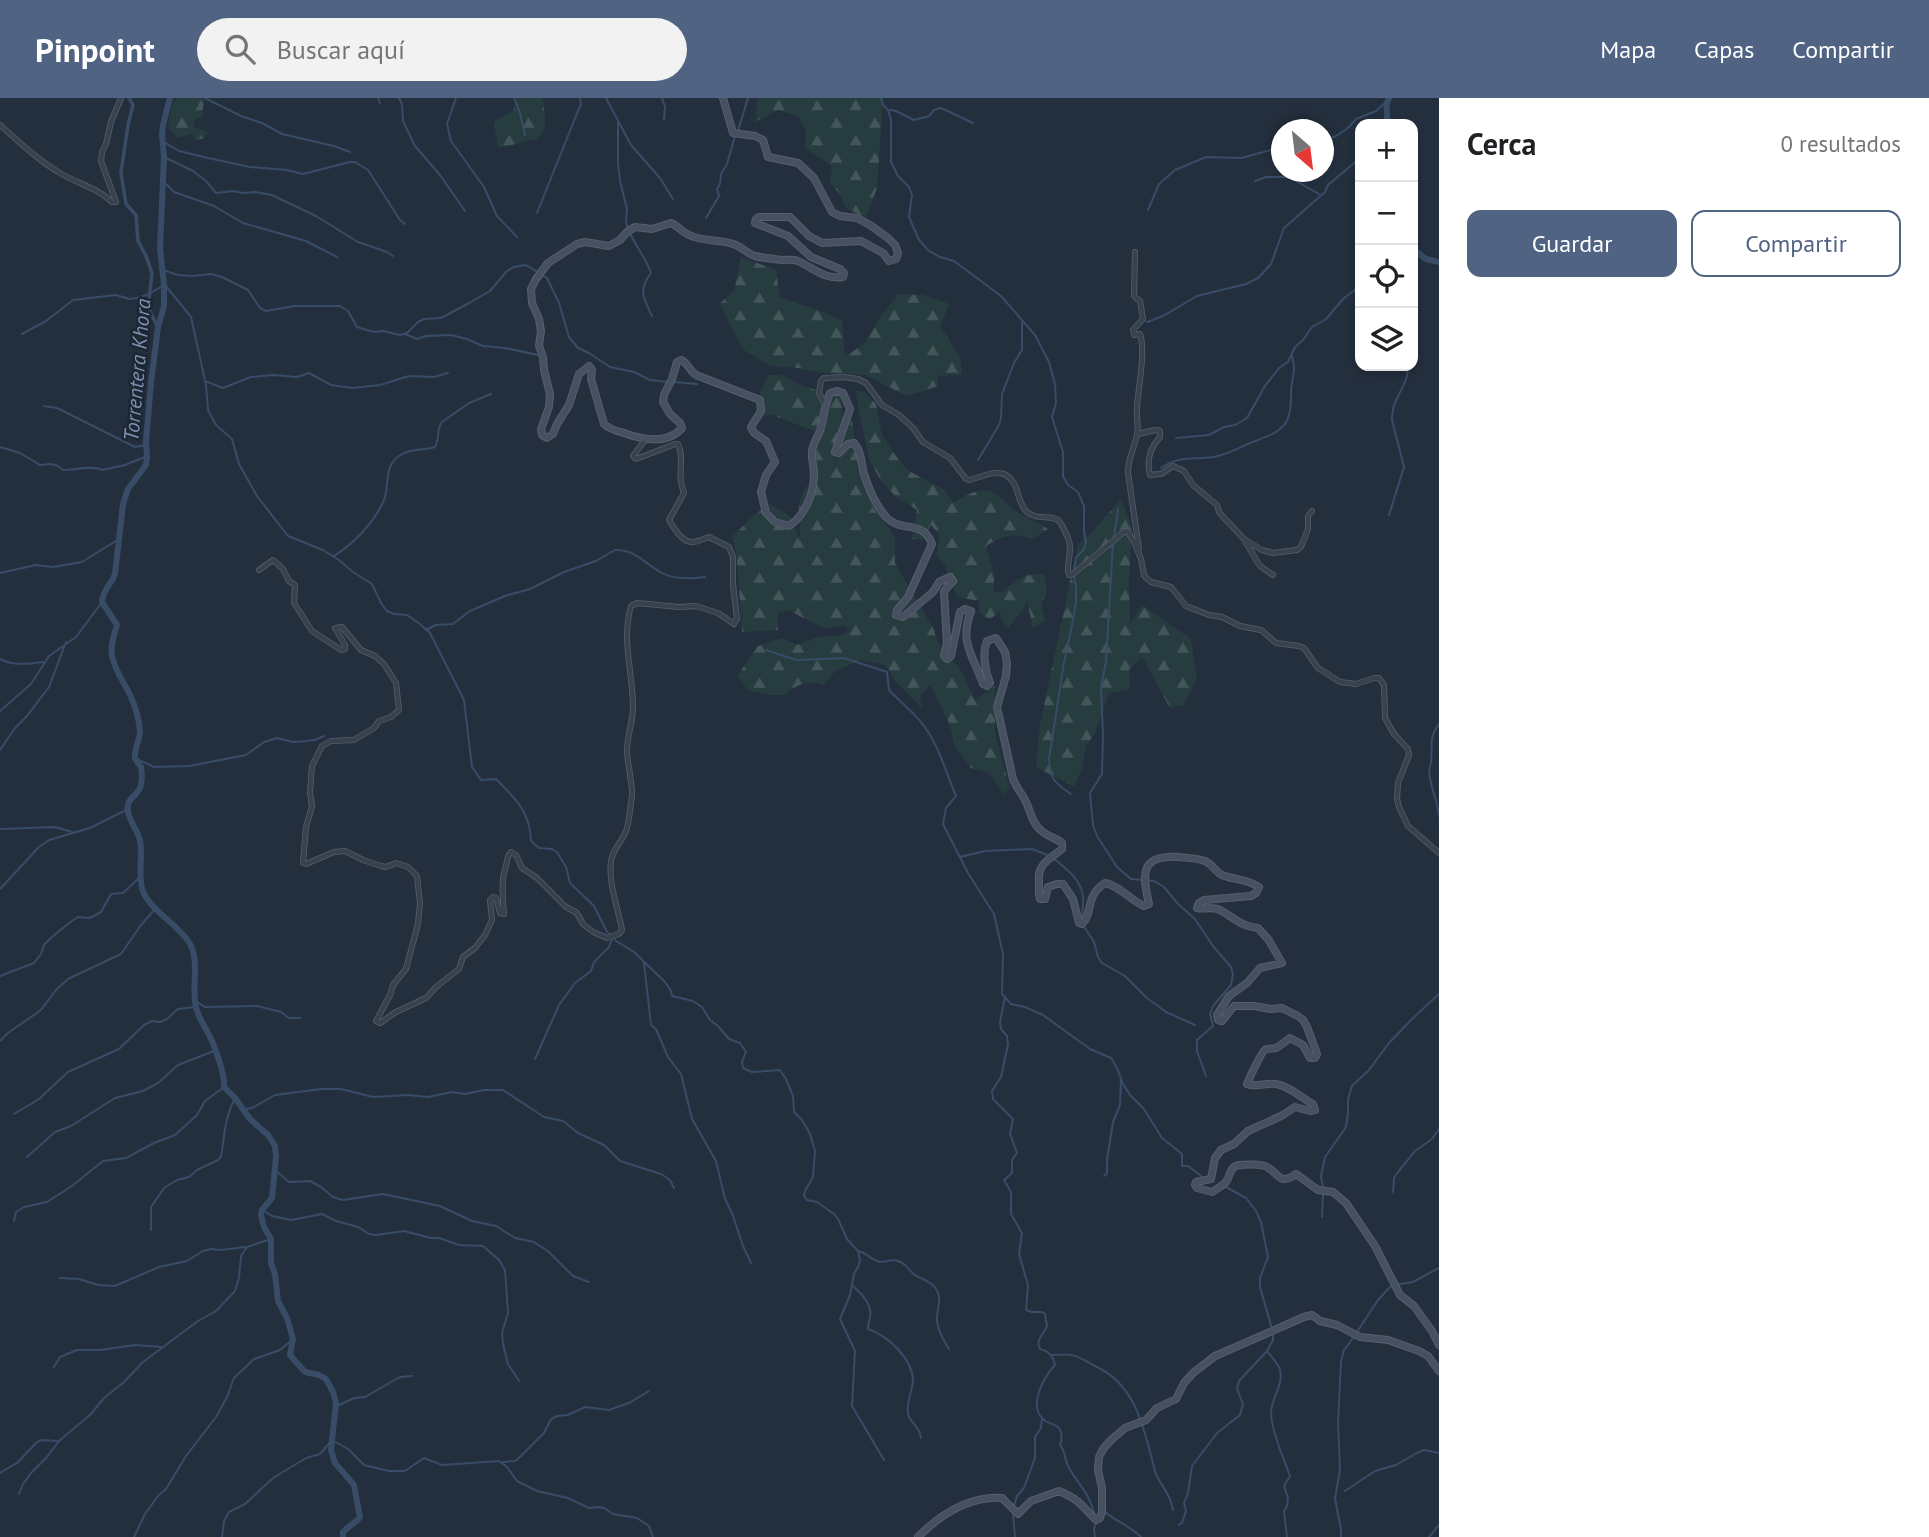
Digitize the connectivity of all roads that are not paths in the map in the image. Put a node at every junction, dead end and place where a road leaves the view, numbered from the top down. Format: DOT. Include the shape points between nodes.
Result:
graph roads {
  1 [pos="121,98"];
  2 [pos="723,98"];
  3 [pos="0,125"];
  4 [pos="1135,252"];
  5 [pos="825,404"];
  6 [pos="1137,435"];
  7 [pos="645,440"];
  8 [pos="1312,512"];
  9 [pos="1245,541"];
  10 [pos="1140,557"];
  11 [pos="259,570"];
  12 [pos="1273,575"];
  13 [pos="1439,853"];
  14 [pos="1439,1345"];
  15 [pos="1439,1371"];
  16 [pos="918,1537"];
  1 -- 3 [label="street" via="101,161 116,202 47,165"];
  2 -- 7 [label="main road" via="733,133 763,140 768,157 797,163 814,178 832,212 857,218 888,238 895,245 897,259 889,261 861,241 822,243 784,216 758,217 755,223 788,236 811,257 840,269 843,277 834,279 794,260 751,255 724,241 689,235 671,223 635,228 609,246 577,244 548,263 531,289 550,394 542,435 553,434 579,374 589,366 604,424"];
  4 -- 6 [label="street" via="1134,296 1140,301 1143,319 1133,330 1142,340"];
  5 -- 7 [label="main road" via="813,448 813,493 789,526 766,513 761,492 775,463 766,440 751,427 761,411 756,397 696,375 681,360 663,402 682,428 664,439"];
  5 -- 10 [label="street" via="819,393 821,381 858,379 923,442 950,458 966,479 1003,473 1030,515 1061,522 1071,547 1069,575 1125,531"];
  5 -- 14 [label="main road" via="830,393 837,391 843,393 850,409 835,452 854,443 874,502 893,524 921,529 932,544 897,615 903,617 950,577 953,581 944,591 944,656 951,656 960,612 965,608 971,611 968,650 983,684 990,683 985,665 987,641 996,638 1005,652 1006,676 997,707 1013,779 1037,827 1062,844 1037,876 1040,899 1045,899 1048,887 1063,884 1082,924 1093,895 1105,883 1144,906 1149,904 1147,867 1160,857 1209,862 1216,872 1259,887 1251,896 1204,901 1197,908 1218,908 1247,927 1258,928 1282,963 1260,968 1229,996 1217,1015 1222,1021 1234,1006 1242,1005 1282,1008 1303,1020 1315,1058 1290,1038 1265,1050 1247,1084 1276,1084 1313,1104 1315,1110 1296,1107 1248,1131 1221,1150 1211,1179 1196,1182 1196,1188 1212,1192 1238,1165 1258,1165 1280,1178 1296,1174 1318,1190 1333,1192 1355,1215 1400,1295 1414,1306"];
  6 -- 9 [label="street" via="1160,431 1150,452 1150,475 1173,466 1184,471"];
  6 -- 10 [label="street" via="1128,473"];
  7 -- 11 [label="street" via="635,452 636,458 675,444 681,448 684,493 670,520 689,542 709,537 729,547 737,619 734,624 718,612 696,606 631,606 625,634 633,697 627,742 632,794 627,829 611,864 622,930 607,938 593,932 522,868 511,852 503,873 504,914 493,897 492,920 459,969 426,998 380,1023 376,1021 406,969 415,939 420,903 417,876 408,867 396,863 381,866 345,851 303,863 314,758 327,742 354,740 396,714 396,683 384,664 361,650 342,627 335,628 345,645 341,650 313,631 294,603 295,585 273,560"];
  8 -- 9 [label="street" via="1297,550 1273,553"];
  9 -- 12 [label="street" via="1261,566"];
  10 -- 13 [label="street" via="1146,578 1171,587 1186,606 1261,630 1276,643 1304,648 1318,668 1340,682 1382,681 1385,718 1409,755 1396,799 1408,826"];
  15 -- 16 [label="main road" via="1419,1351 1388,1340 1360,1337 1312,1315 1304,1317 1215,1356 1193,1373 1176,1399 1111,1440 1099,1457 1100,1518 1096,1520 1084,1505 1059,1491 1031,1501 1018,1514 997,1497 951,1510"];
}
